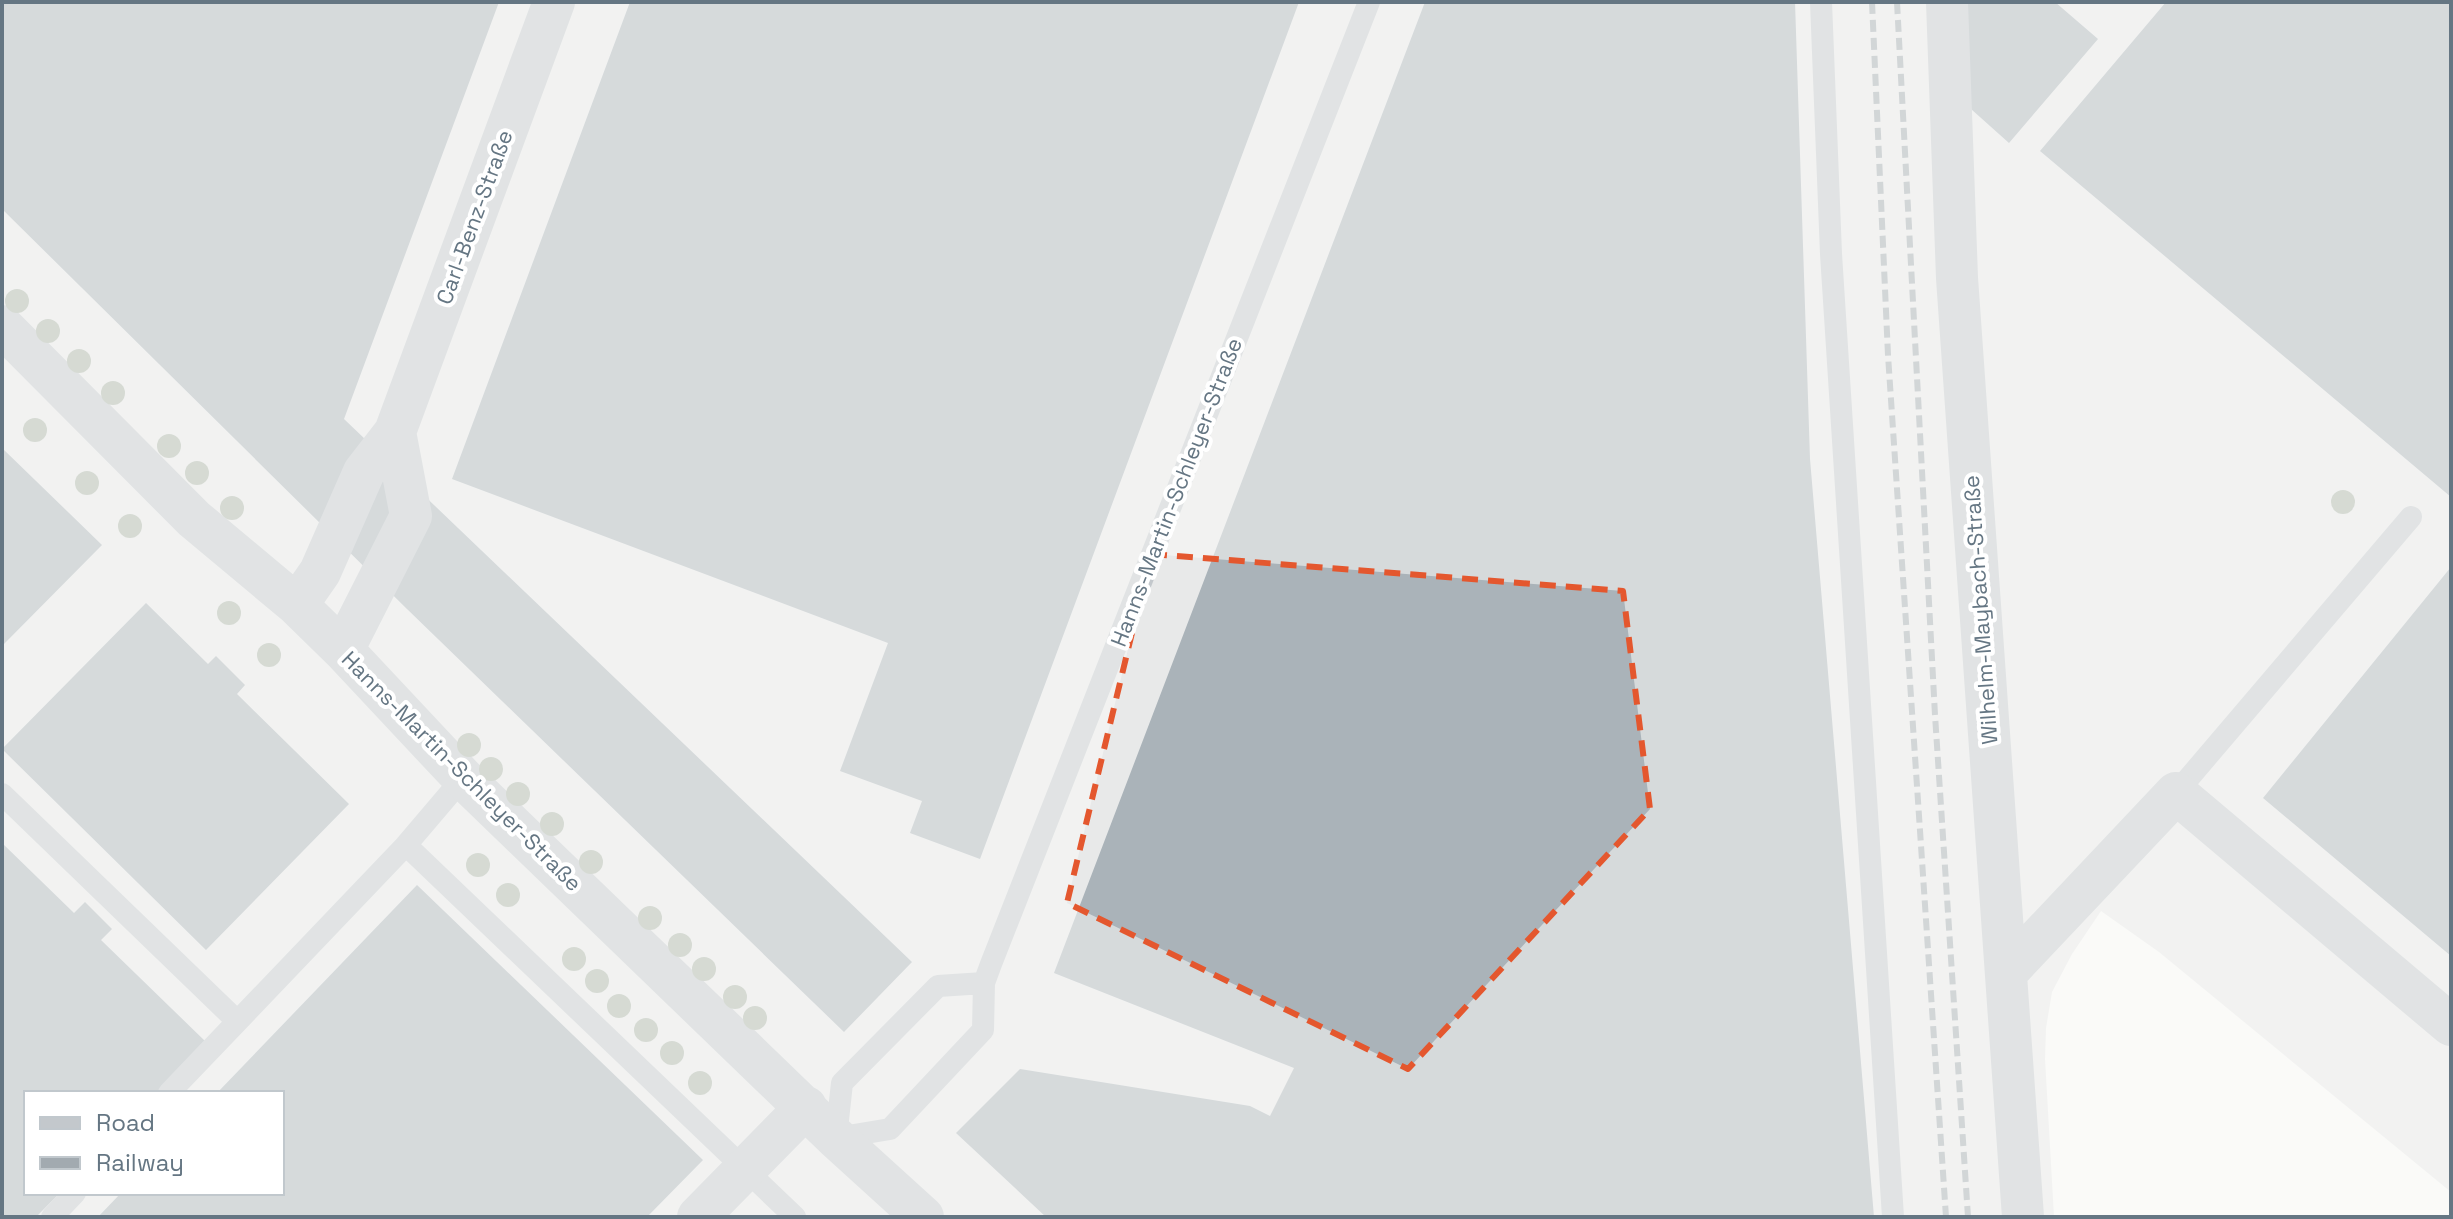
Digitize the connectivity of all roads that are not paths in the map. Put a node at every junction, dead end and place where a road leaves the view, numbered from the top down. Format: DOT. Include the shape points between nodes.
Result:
graph roads {
  1 [pos="554,2"];
  2 [pos="1369,2"];
  3 [pos="1821,2"];
  4 [pos="1947,2"];
  5 [pos="2,326"];
  6 [pos="395,432"];
  7 [pos="2411,517"];
  8 [pos="297,605"];
  9 [pos="343,650"];
  10 [pos="463,778"];
  11 [pos="2176,793"];
  12 [pos="2,794"];
  13 [pos="406,845"];
  14 [pos="2006,973"];
  15 [pos="984,983"];
  16 [pos="237,1021"];
  17 [pos="2451,1025"];
  18 [pos="171,1091"];
  19 [pos="806,1107"];
  20 [pos="836,1138"];
  21 [pos="743,1170"];
  22 [pos="73,1195"];
  23 [pos="52,1217"];
  24 [pos="698,1217"];
  25 [pos="795,1217"];
  26 [pos="923,1217"];
  27 [pos="1893,1217"];
  28 [pos="2023,1217"];
  1 -- 6 [label="street, Carl-Benz-Straße"];
  2 -- 15 [label="lane, Hanns-Martin-Schleyer-Straße"];
  3 -- 27 [label="lane" via="1831,254"];
  4 -- 14 [label="street, Wilhelm-Maybach-Straße" via="1957,278"];
  5 -- 8 [label="street, Hanns-Martin-Schleyer-Straße" via="194,519"];
  6 -- 8 [label="street, Carl-Benz-Straße" via="364,472 320,572"];
  6 -- 9 [label="street" via="411,516"];
  7 -- 11 [label="lane"];
  8 -- 9 [label="street, Hanns-Martin-Schleyer-Straße"];
  9 -- 10 [label="street, Hanns-Martin-Schleyer-Straße"];
  10 -- 13 [label="lane"];
  10 -- 19 [label="street, Hanns-Martin-Schleyer-Straße"];
  11 -- 14 [label="street"];
  11 -- 17 [label="street"];
  12 -- 16 [label="lane"];
  13 -- 16 [label="lane"];
  13 -- 21 [label="lane"];
  14 -- 28 [label="street, Wilhelm-Maybach-Straße"];
  15 -- 20 [label="lane" via="983,1030 890,1129"];
  15 -- 20 [label="lane" via="938,986 842,1083"];
  16 -- 18 [label="lane"];
  19 -- 20 [label="street, Hanns-Martin-Schleyer-Straße"];
  19 -- 21 [label="street"];
  20 -- 26 [label="street, Hanns-Martin-Schleyer-Straße"];
  21 -- 24 [label="street"];
  21 -- 25 [label="lane"];
  22 -- 23 [label="lane"];
}
